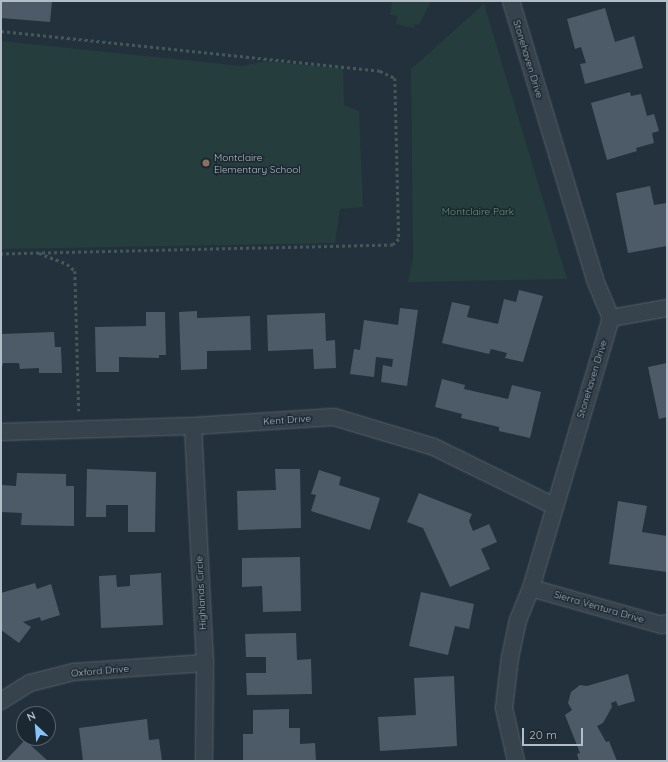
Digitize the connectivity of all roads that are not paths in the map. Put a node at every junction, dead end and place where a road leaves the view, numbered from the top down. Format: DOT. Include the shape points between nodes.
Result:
graph roads {
  1 [pos="511,1"];
  2 [pos="667,308"];
  3 [pos="611,318"];
  4 [pos="193,426"];
  5 [pos="1,432"];
  6 [pos="554,506"];
  7 [pos="531,588"];
  8 [pos="667,623"];
  9 [pos="205,663"];
  10 [pos="1,701"];
  11 [pos="204,761"];
  12 [pos="516,761"];
  1 -- 3 [label="street, Stonehaven Drive" via="595,280"];
  2 -- 3 [label="street"];
  3 -- 6 [label="street, Stonehaven Drive"];
  4 -- 5 [label="street, Kent Drive"];
  4 -- 6 [label="street, Kent Drive" via="334,417 434,447"];
  4 -- 9 [label="street, Highlands Circle"];
  6 -- 7 [label="street, Stonehaven Drive"];
  7 -- 8 [label="street, Sierra Ventura Drive" via="662,625"];
  7 -- 12 [label="street, Stonehaven Drive" via="518,620 510,657 504,708"];
  9 -- 10 [label="street, Oxford Drive" via="73,672 30,683"];
  9 -- 11 [label="street, Highlands Circle"];
}
